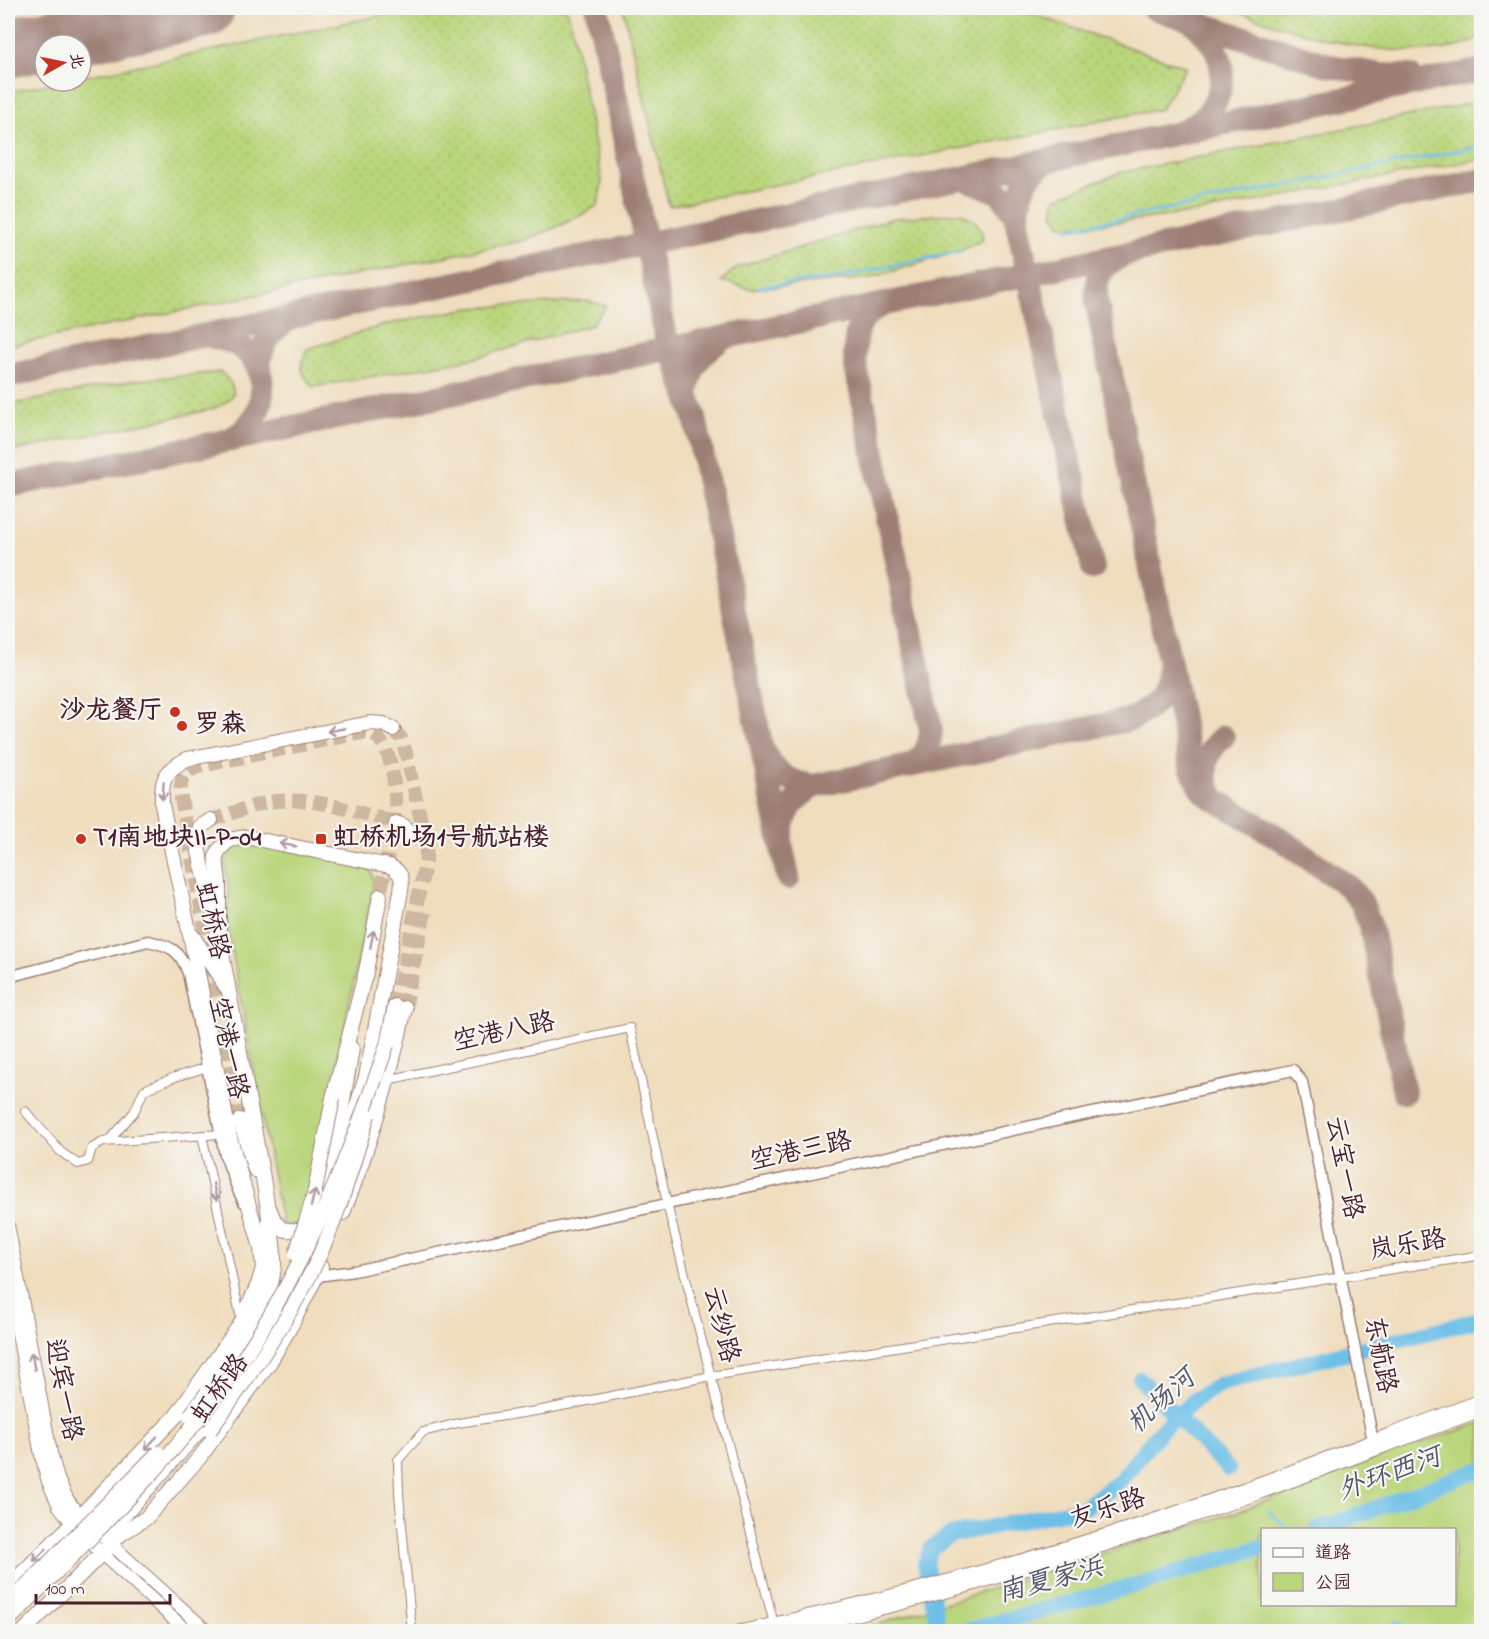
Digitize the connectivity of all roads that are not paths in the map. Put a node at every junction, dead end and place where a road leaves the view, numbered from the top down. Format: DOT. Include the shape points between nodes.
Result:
graph roads {
  1 [pos="393,729"];
  2 [pos="210,820"];
  3 [pos="396,823"];
  4 [pos="415,837"];
  5 [pos="380,896"];
  6 [pos="188,928"];
  7 [pos="219,937"];
  8 [pos="367,967"];
  9 [pos="8,977"];
  10 [pos="384,984"];
  11 [pos="229,993"];
  12 [pos="630,1028"];
  13 [pos="387,1045"];
  14 [pos="208,1067"];
  15 [pos="1293,1070"];
  16 [pos="387,1080"];
  17 [pos="25,1111"];
  18 [pos="221,1134"];
  19 [pos="202,1135"];
  20 [pos="109,1141"];
  21 [pos="265,1194"];
  22 [pos="667,1204"];
  23 [pos="323,1209"];
  24 [pos="269,1216"];
  25 [pos="253,1219"];
  26 [pos="8,1225"];
  27 [pos="1482,1255"];
  28 [pos="317,1276"];
  29 [pos="260,1277"];
  30 [pos="1342,1278"];
  31 [pos="8,1281"];
  32 [pos="241,1323"];
  33 [pos="261,1330"];
  34 [pos="235,1355"];
  35 [pos="711,1376"];
  36 [pos="1482,1400"];
  37 [pos="1482,1410"];
  38 [pos="1368,1421"];
  39 [pos="1374,1445"];
  40 [pos="76,1519"];
  41 [pos="117,1532"];
  42 [pos="106,1549"];
  43 [pos="8,1587"];
  44 [pos="8,1604"];
  45 [pos="8,1621"];
  46 [pos="777,1629"];
  47 [pos="740,1631"];
  48 [pos="23,1632"];
  49 [pos="188,1632"];
  50 [pos="208,1632"];
  51 [pos="412,1632"];
  1 -- 6 [label="main road, 虹桥路, one-way" via="370,723 187,759 169,770 163,779 162,805"];
  2 -- 7 [label="main road, 虹桥路" via="200,827 197,836"];
  3 -- 4 [label="main road"];
  8 -- 5 [label="main road, one-way"];
  6 -- 11 [label="main road"];
  6 -- 25 [label="main road, 虹桥路" via="230,1138"];
  10 -- 7 [label="main road, one-way" via="402,882 402,876 390,866 246,837 229,840 216,857"];
  7 -- 11 [label="main road, 虹桥路"];
  8 -- 23 [label="main road"];
  33 -- 8 [label="main road, one-way, bridge" via="308,1221 333,1098"];
  9 -- 14 [label="street, 空港一路" via="148,941 166,945 184,960"];
  10 -- 16 [label="main road" via="382,1030"];
  10 -- 23 [label="main road" via="366,1077"];
  11 -- 21 [label="main road, 虹桥路"];
  12 -- 16 [label="street, 空港八路"];
  12 -- 22 [label="street, 云纱路"];
  13 -- 16 [label="main road, 虹桥路" via="400,1007"];
  13 -- 33 [label="main road, bridge" via="314,1235"];
  13 -- 41 [label="main road, 虹桥路, bridge" via="349,1176 313,1269 261,1358 210,1430"];
  14 -- 18 [label="street, 空港一路"];
  14 -- 20 [label="street" via="144,1090 134,1112"];
  15 -- 22 [label="street, 空港三路"];
  15 -- 30 [label="street, 云宝一路" via="1302,1082"];
  16 -- 28 [label="main road, 虹桥路" via="356,1180"];
  17 -- 20 [label="street" via="61,1152 78,1164 88,1161 98,1143"];
  18 -- 19 [label="street"];
  18 -- 25 [label="street, 空港一路" via="237,1190"];
  19 -- 20 [label="street"];
  19 -- 32 [label="street, one-way"];
  21 -- 23 [label="main road" via="281,1229 302,1230 311,1226"];
  21 -- 24 [label="main road, 虹桥路"];
  22 -- 28 [label="street, 空港三路"];
  22 -- 35 [label="street, 云纱路"];
  23 -- 41 [label="main road" via="294,1283 234,1384"];
  24 -- 25 [label="main road" via="240,1120"];
  24 -- 29 [label="main road, 虹桥路"];
  24 -- 34 [label="main road" via="273,1248 268,1296"];
  25 -- 29 [label="main road, 虹桥路" via="261,1248"];
  40 -- 26 [label="main road, 迎宾一路, one-way" via="51,1453"];
  27 -- 30 [label="street, 岚乐路"];
  28 -- 41 [label="main road, 虹桥路" via="270,1362 200,1457 146,1518"];
  29 -- 32 [label="main road, 虹桥路"];
  29 -- 34 [label="main road" via="255,1306"];
  30 -- 35 [label="street, 岚乐路"];
  30 -- 39 [label="street, 东航路"];
  31 -- 40 [label="main road, 迎宾一路" via="48,1482 59,1506"];
  32 -- 40 [label="main road, 虹桥路, one-way" via="176,1416"];
  33 -- 45 [label="main road, bridge" via="220,1392 179,1442"];
  34 -- 44 [label="main road, bridge" via="151,1460"];
  35 -- 46 [label="street, 云纱路"];
  35 -- 51 [label="street, 岚乐路" via="423,1432 398,1460"];
  36 -- 39 [label="main road, 友乐路"];
  37 -- 39 [label="main road, 友乐路"];
  38 -- 39 [label="street, 东航路"];
  39 -- 46 [label="main road, 友乐路" via="1059,1550"];
  40 -- 42 [label="main road, 迎宾一路"];
  40 -- 43 [label="main road, 虹桥路, one-way"];
  41 -- 42 [label="main road, 虹桥路"];
  42 -- 48 [label="main road, 虹桥路"];
  42 -- 49 [label="main road"];
  42 -- 50 [label="main road"];
  46 -- 47 [label="main road, 友乐路"];
}
